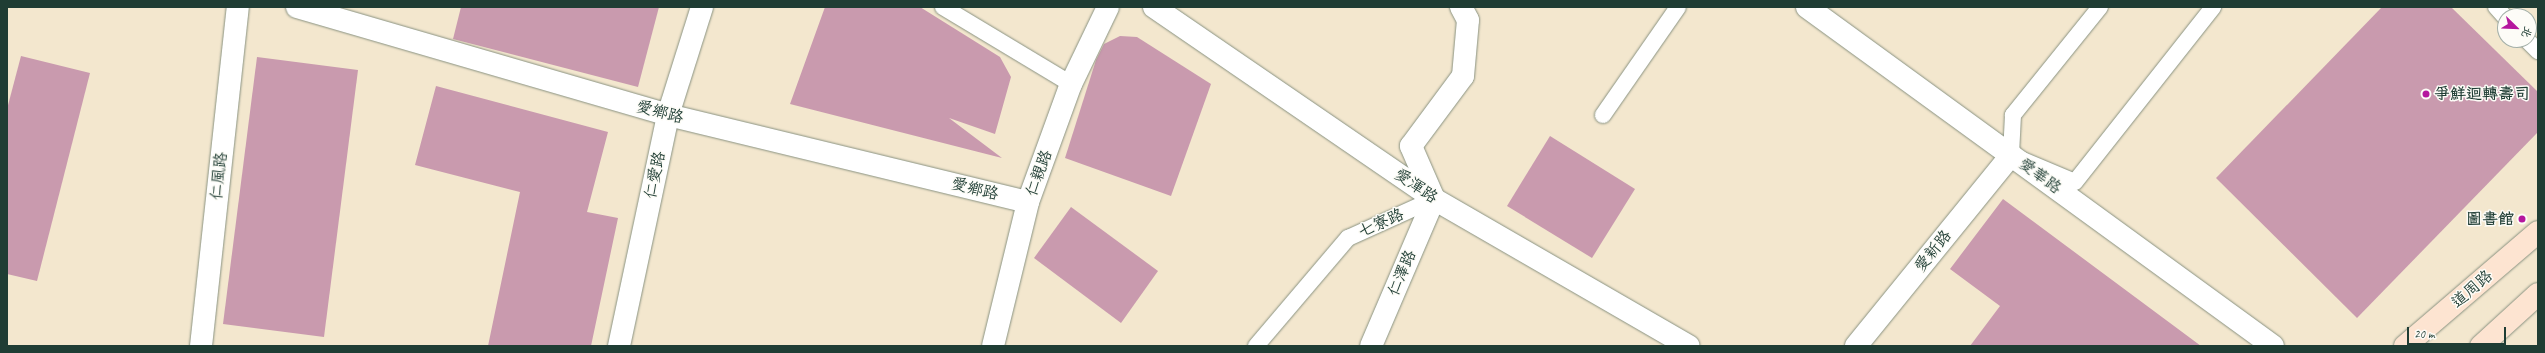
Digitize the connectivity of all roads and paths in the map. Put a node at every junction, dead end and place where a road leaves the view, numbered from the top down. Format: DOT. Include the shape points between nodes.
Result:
graph roads {
  1 [pos="238,7"];
  2 [pos="296,7"];
  3 [pos="702,7"];
  4 [pos="943,7"];
  5 [pos="1108,7"];
  6 [pos="1154,7"];
  7 [pos="1461,7"];
  8 [pos="1678,7"];
  9 [pos="1807,7"];
  10 [pos="2100,7"];
  11 [pos="2213,7"];
  12 [pos="1071,84"];
  13 [pos="668,115"];
  14 [pos="1603,115"];
  15 [pos="2011,155"];
  16 [pos="1434,199"];
  17 [pos="1028,202"];
  18 [pos="2538,232"];
  19 [pos="2538,294"];
  20 [pos="201,346"];
  21 [pos="619,346"];
  22 [pos="993,346"];
  23 [pos="1256,346"];
  24 [pos="1371,346"];
  25 [pos="1689,346"];
  26 [pos="1856,346"];
  27 [pos="2272,346"];
  28 [pos="2405,346"];
  29 [pos="2481,346"];
  1 -- 20 [label="street, 仁風路"];
  2 -- 13 [label="street, 愛鄉路"];
  3 -- 13 [label="street, 仁愛路"];
  4 -- 12 [label="lane"];
  5 -- 12 [label="street, 仁親路"];
  6 -- 16 [label="street, 愛渾路"];
  7 -- 16 [label="street" via="1468,20 1463,76 1411,146"];
  8 -- 14 [label="lane"];
  9 -- 15 [label="street, 愛華路"];
  10 -- 15 [label="lane" via="2014,115"];
  11 -- 15 [label="lane" via="2075,182"];
  12 -- 17 [label="street, 仁親路"];
  13 -- 17 [label="street, 愛鄉路"];
  13 -- 21 [label="street, 仁愛路"];
  15 -- 26 [label="street, 愛新路"];
  15 -- 27 [label="street, 愛華路"];
  16 -- 23 [label="lane, 七寮路" via="1348,238"];
  16 -- 24 [label="street, 仁澤路"];
  16 -- 25 [label="street, 愛渾路"];
  17 -- 22 [label="street, 仁親路"];
  18 -- 28 [label="main road, 道周路"];
  19 -- 29 [label="main road"];
}
